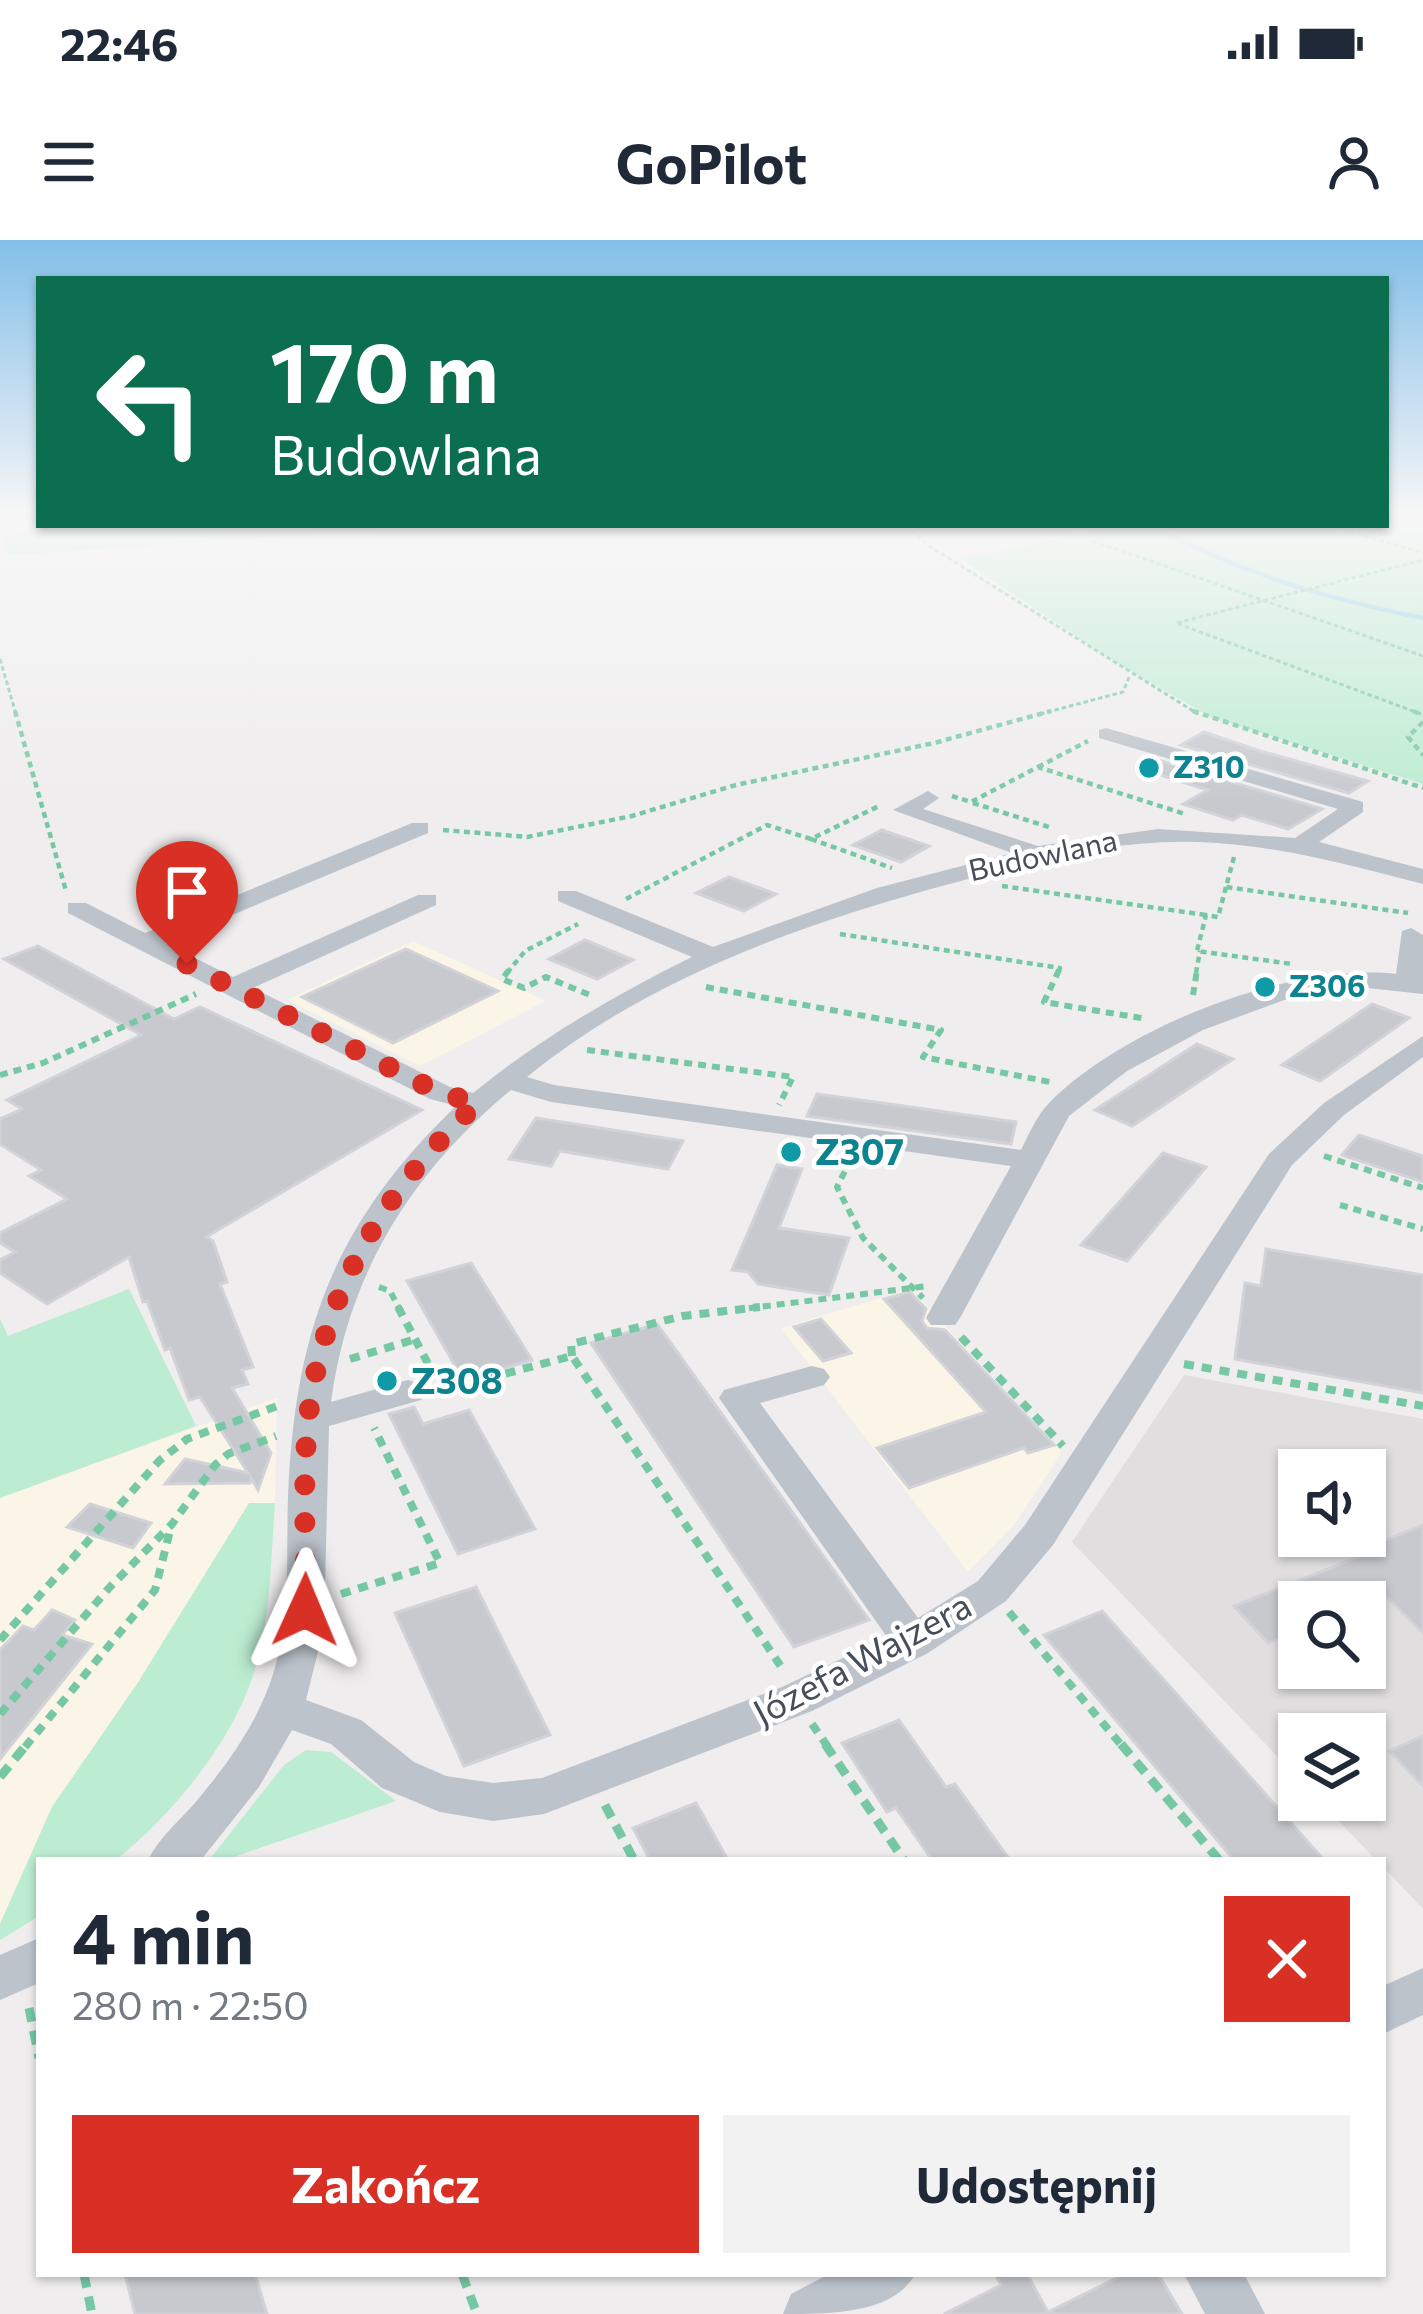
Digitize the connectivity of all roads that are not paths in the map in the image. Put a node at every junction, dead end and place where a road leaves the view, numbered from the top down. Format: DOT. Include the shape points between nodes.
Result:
graph roads {
  1 [pos="1106,734"];
  2 [pos="933,795"];
  3 [pos="420,828"];
  4 [pos="1300,845"];
  5 [pos="1038,854"];
  6 [pos="1423,877"];
  7 [pos="567,896"];
  8 [pos="427,900"];
  9 [pos="77,908"];
  10 [pos="1417,926"];
  11 [pos="145,943"];
  12 [pos="712,956"];
  13 [pos="228,984"];
  14 [pos="1415,985"];
  15 [pos="1423,1044"];
  16 [pos="507,1080"];
  17 [pos="478,1103"];
  18 [pos="1030,1160"];
  19 [pos="943,1318"];
  20 [pos="812,1377"];
  21 [pos="424,1393"];
  22 [pos="301,1416"];
  23 [pos="913,1642"];
  24 [pos="281,1708"];
  25 [pos="174,1857"];
  26 [pos="36,1964"];
  27 [pos="1423,1990"];
  28 [pos="14,1993"];
  29 [pos="1386,2009"];
  30 [pos="880,2277"];
  31 [pos="1214,2277"];
  32 [pos="811,2314"];
  33 [pos="1238,2314"];
  1 -- 4 [label="street" via="1355,807"];
  2 -- 5 [label="street" via="904,810"];
  3 -- 11 [label="street"];
  4 -- 5 [label="street, Budowlana" via="1160,836"];
  4 -- 6 [label="street, Budowlana"];
  5 -- 12 [label="street, Budowlana" via="783,925"];
  7 -- 12 [label="street"];
  8 -- 13 [label="street"];
  9 -- 11 [label="street"];
  10 -- 14 [label="street"];
  11 -- 13 [label="street"];
  12 -- 16 [label="street, Budowlana" via="597,1018"];
  13 -- 17 [label="street" via="440,1093"];
  14 -- 18 [label="street" via="1322,984 1189,1026 1083,1089 1058,1111"];
  15 -- 23 [label="street, Józefa Wajzera" via="1292,1145 1039,1535 992,1591"];
  16 -- 17 [label="street, Budowlana"];
  16 -- 18 [label="street" via="551,1093"];
  17 -- 22 [label="street, Budowlana" via="388,1200 347,1275"];
  18 -- 19 [label="street"];
  20 -- 23 [label="street" via="737,1398"];
  21 -- 22 [label="street"];
  22 -- 24 [label="street, Budowlana" via="305,1610"];
  23 -- 24 [label="street, Józefa Wajzera" via="730,1727 544,1796 493,1802 440,1794 398,1775 346,1732"];
  24 -- 25 [label="street, Budowlana" via="208,1822"];
  26 -- 28 [label="street"];
  27 -- 29 [label="street"];
  30 -- 32 [label="street"];
  31 -- 33 [label="street"];
}
